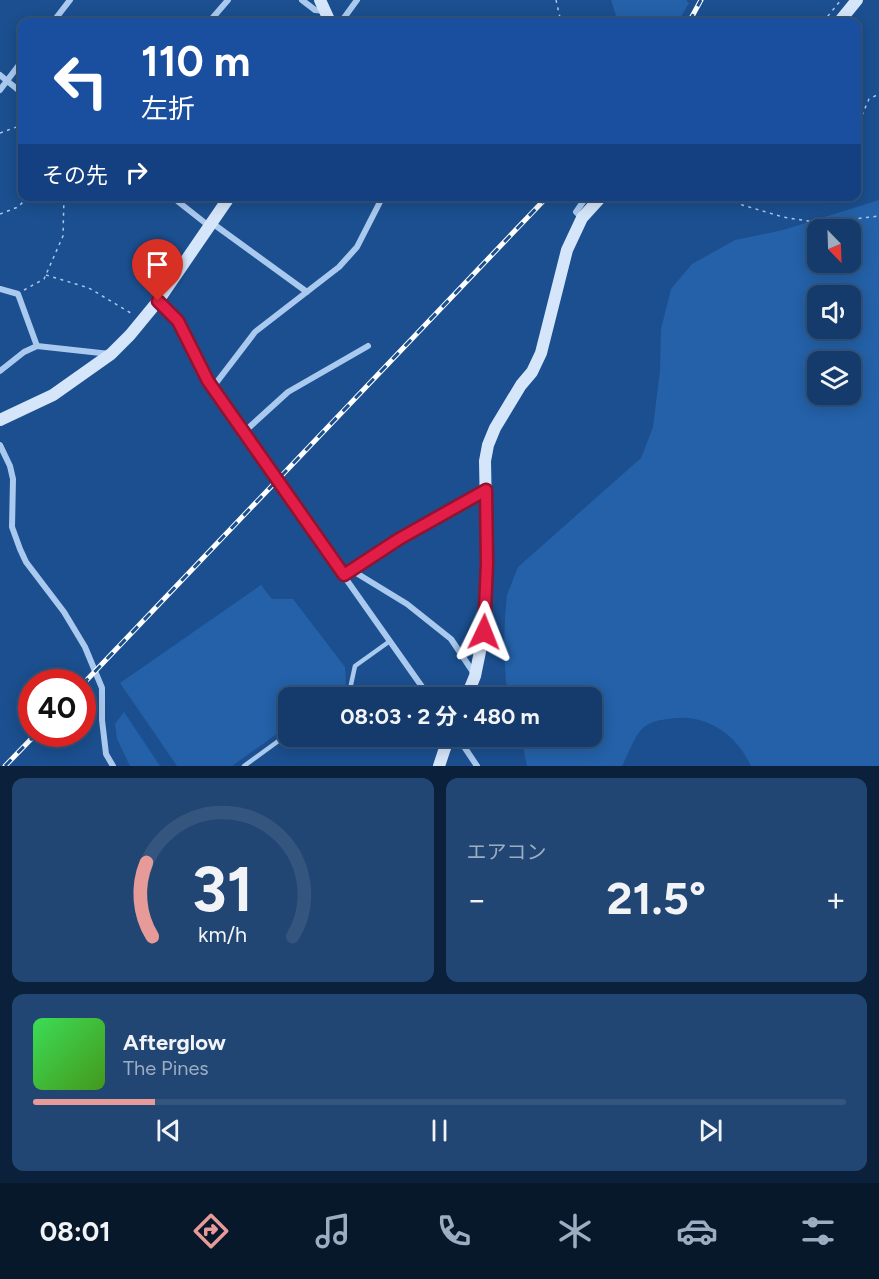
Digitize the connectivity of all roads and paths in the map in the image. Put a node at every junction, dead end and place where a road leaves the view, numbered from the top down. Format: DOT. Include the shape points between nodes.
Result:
graph roads {
  1 [pos="70,0"];
  2 [pos="228,0"];
  3 [pos="302,0"];
  4 [pos="320,0"];
  5 [pos="357,0"];
  6 [pos="556,0"];
  7 [pos="841,0"];
  8 [pos="857,0"];
  9 [pos="328,17"];
  10 [pos="56,18"];
  11 [pos="212,18"];
  12 [pos="343,18"];
  13 [pos="560,18"];
  14 [pos="826,18"];
  15 [pos="842,18"];
  16 [pos="18,66"];
  17 [pos="0,75"];
  18 [pos="7,80"];
  19 [pos="0,90"];
  20 [pos="18,90"];
  21 [pos="879,94"];
  22 [pos="861,117"];
  23 [pos="18,126"];
  24 [pos="0,133"];
  25 [pos="24,201"];
  26 [pos="64,201"];
  27 [pos="178,201"];
  28 [pos="227,201"];
  29 [pos="380,201"];
  30 [pos="584,201"];
  31 [pos="597,201"];
  32 [pos="735,201"];
  33 [pos="0,214"];
  34 [pos="879,216"];
  35 [pos="582,218"];
  36 [pos="211,225"];
  37 [pos="46,275"];
  38 [pos="0,289"];
  39 [pos="307,292"];
  40 [pos="18,294"];
  41 [pos="158,301"];
  42 [pos="142,321"];
  43 [pos="37,346"];
  44 [pos="368,346"];
  45 [pos="111,354"];
  46 [pos="0,371"];
  47 [pos="213,387"];
  48 [pos="0,420"];
  49 [pos="244,432"];
  50 [pos="0,445"];
  51 [pos="486,490"];
  52 [pos="353,571"];
  53 [pos="344,575"];
  54 [pos="390,640"];
  55 [pos="475,676"];
  56 [pos="350,687"];
  57 [pos="422,687"];
  58 [pos="470,687"];
  59 [pos="278,741"];
  60 [pos="445,747"];
  61 [pos="464,747"];
  62 [pos="113,766"];
  63 [pos="244,766"];
  64 [pos="439,766"];
  65 [pos="477,766"];
  1 -- 10 [label="street"];
  2 -- 11 [label="street"];
  3 -- 9 [label="street"];
  4 -- 9 [label="street"];
  5 -- 12 [label="street"];
  6 -- 13 [label="path"];
  7 -- 14 [label="path"];
  8 -- 15 [label="street"];
  16 -- 18 [label="street"];
  17 -- 18 [label="street"];
  18 -- 19 [label="street"];
  18 -- 20 [label="street"];
  21 -- 22 [label="path" via="869,99"];
  23 -- 24 [label="path"];
  25 -- 33 [label="path"];
  26 -- 37 [label="path" via="63,236"];
  27 -- 36 [label="street"];
  28 -- 36 [label="street"];
  29 -- 39 [label="street" via="357,247"];
  30 -- 35 [label="street" via="576,212"];
  31 -- 35 [label="street"];
  32 -- 34 [label="path" via="783,217 820,223"];
  35 -- 51 [label="street" via="561,268 542,353 488,445"];
  36 -- 39 [label="street"];
  36 -- 41 [label="street"];
  37 -- 40 [label="path"];
  37 -- 42 [label="path" via="89,288"];
  38 -- 40 [label="street"];
  39 -- 47 [label="street" via="255,332"];
  40 -- 43 [label="street"];
  41 -- 42 [label="street"];
  41 -- 47 [label="street" via="178,321"];
  42 -- 45 [label="street"];
  43 -- 45 [label="street"];
  43 -- 46 [label="street"];
  44 -- 49 [label="street" via="288,392"];
  45 -- 48 [label="street" via="52,395"];
  47 -- 49 [label="street"];
  49 -- 53 [label="street, bridge"];
  50 -- 62 [label="street" via="14,479 12,527 26,562 85,647 102,688 106,754"];
  51 -- 52 [label="street" via="399,539"];
  51 -- 55 [label="street" via="484,632"];
  52 -- 53 [label="street"];
  52 -- 55 [label="street" via="407,604 451,639"];
  53 -- 54 [label="street"];
  54 -- 56 [label="lane" via="356,666"];
  54 -- 57 [label="street"];
  55 -- 58 [label="street"];
  59 -- 63 [label="lane"];
  60 -- 64 [label="street"];
  61 -- 65 [label="street"];
}
